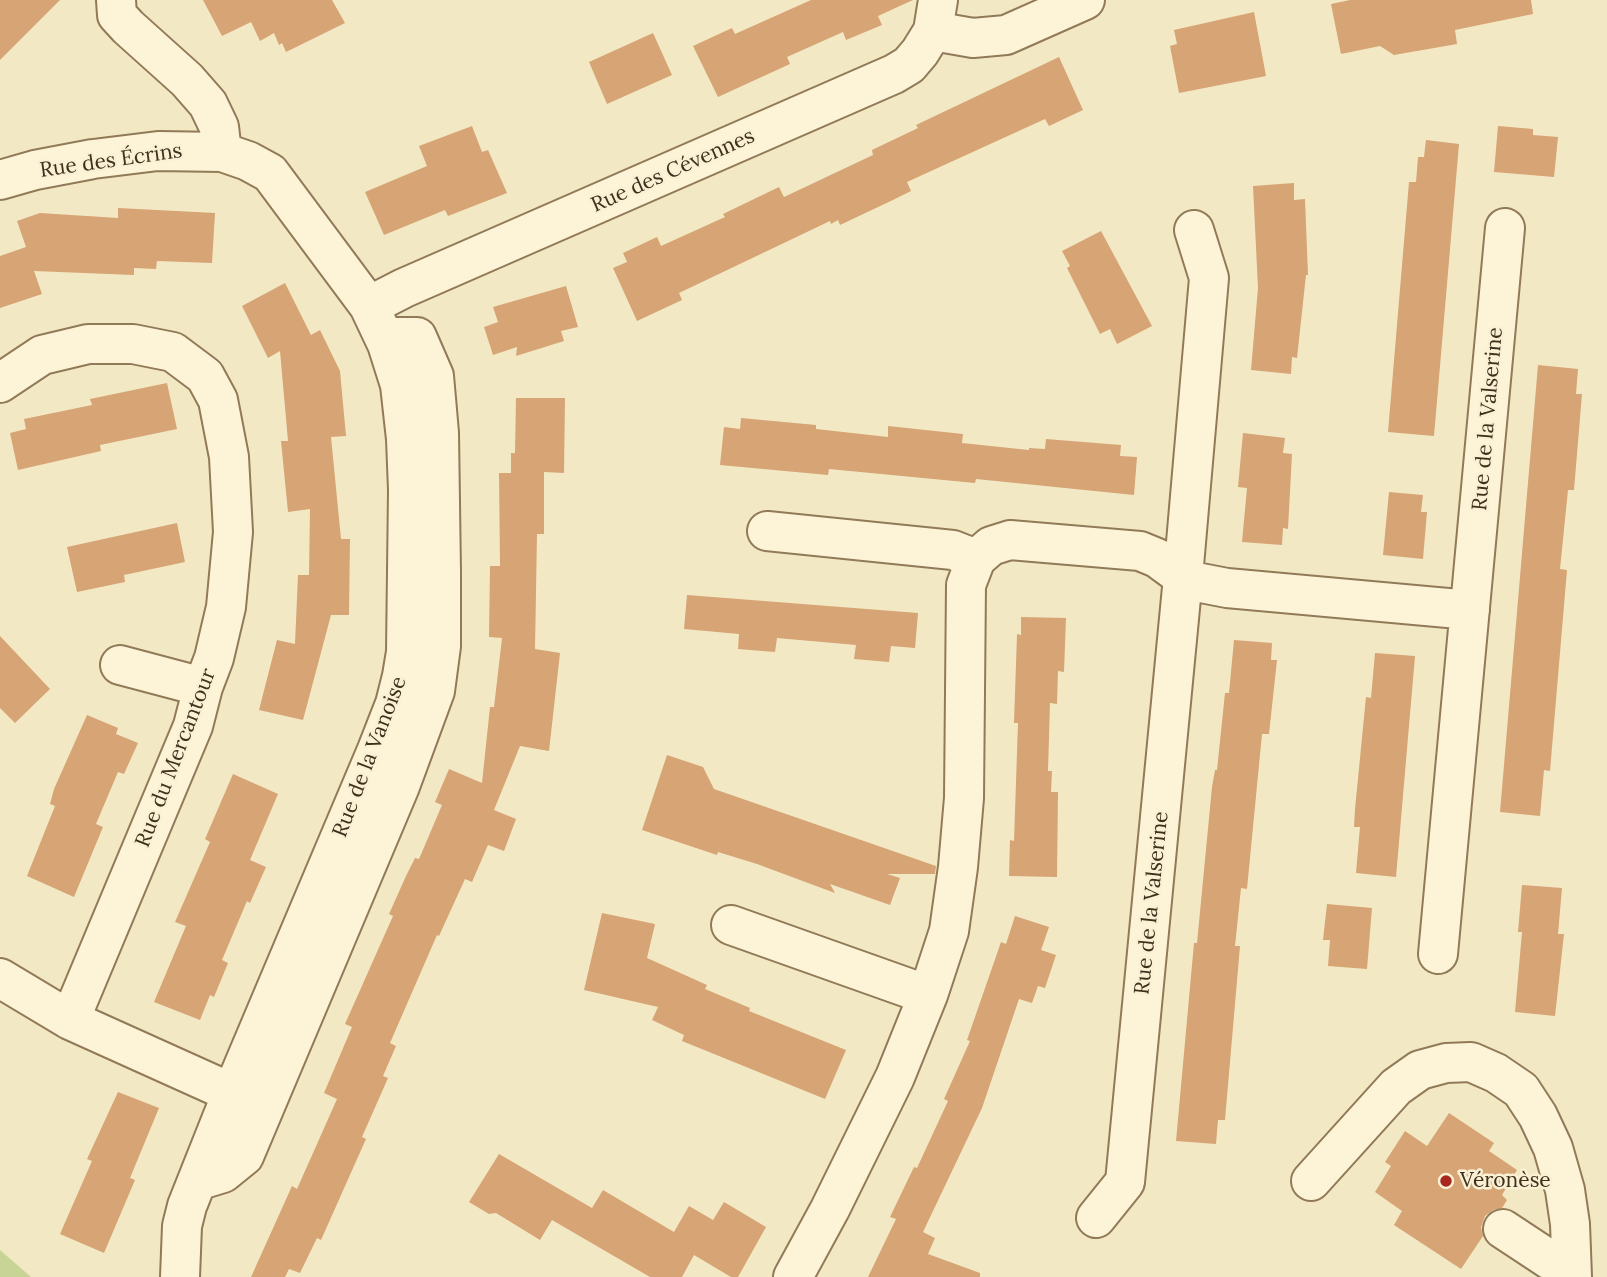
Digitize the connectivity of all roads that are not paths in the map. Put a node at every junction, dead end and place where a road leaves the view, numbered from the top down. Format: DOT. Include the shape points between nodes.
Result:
graph roads {
  1 [pos="116,0"];
  2 [pos="1084,0"];
  3 [pos="935,16"];
  4 [pos="222,152"];
  5 [pos="0,180"];
  6 [pos="1505,228"];
  7 [pos="1194,230"];
  8 [pos="376,321"];
  9 [pos="0,383"];
  10 [pos="767,531"];
  11 [pos="976,559"];
  12 [pos="1184,577"];
  13 [pos="1470,610"];
  14 [pos="120,665"];
  15 [pos="203,687"];
  16 [pos="731,925"];
  17 [pos="1438,954"];
  18 [pos="0,978"];
  19 [pos="928,995"];
  20 [pos="70,1020"];
  21 [pos="232,1093"];
  22 [pos="197,1181"];
  23 [pos="1311,1181"];
  24 [pos="1096,1219"];
  25 [pos="1503,1229"];
  26 [pos="1571,1269"];
  27 [pos="180,1277"];
  28 [pos="793,1277"];
  1 -- 4 [label="street" via="117,15 208,104 219,127"];
  2 -- 3 [label="street" via="1006,35 973,38"];
  3 -- 8 [label="street, Rue des Cévennes" via="920,52 894,74 404,288"];
  4 -- 5 [label="street, Rue des Écrins" via="158,151 35,170"];
  4 -- 8 [label="street, Rue de la Vanoise" via="270,173"];
  6 -- 13 [label="street, Rue de la Valserine"];
  7 -- 12 [label="street, Rue de la Valserine" via="1209,278"];
  8 -- 21 [label="street, Rue de la Vanoise" via="400,385 407,439 402,676 377,750"];
  8 -- 22 [label="street" via="416,337 434,376 441,572 441,646 435,691 400,786 244,1156 223,1173"];
  9 -- 15 [label="street, Rue du Mercantour" via="42,355 88,344 133,344 173,352 205,376 218,400 229,457 233,532 226,607"];
  10 -- 11 [label="street" via="953,550"];
  11 -- 12 [label="street" via="991,546 1010,540 1140,551"];
  11 -- 19 [label="street" via="966,585 964,798 958,867 949,931"];
  12 -- 13 [label="street" via="1227,588"];
  12 -- 24 [label="street, Rue de la Valserine" via="1125,1182"];
  13 -- 17 [label="street, Rue de la Valserine"];
  14 -- 15 [label="street"];
  15 -- 20 [label="street, Rue du Mercantour" via="193,726"];
  16 -- 19 [label="street"];
  18 -- 20 [label="street"];
  19 -- 28 [label="street" via="895,1077"];
  20 -- 21 [label="street"];
  21 -- 22 [label="street, Rue de la Vanoise"];
  22 -- 27 [label="street, Rue de la Vanoise" via="181,1227"];
  23 -- 26 [label="street" via="1396,1087 1420,1070 1471,1062 1521,1090 1553,1147 1565,1190"];
  25 -- 26 [label="street"];
}
